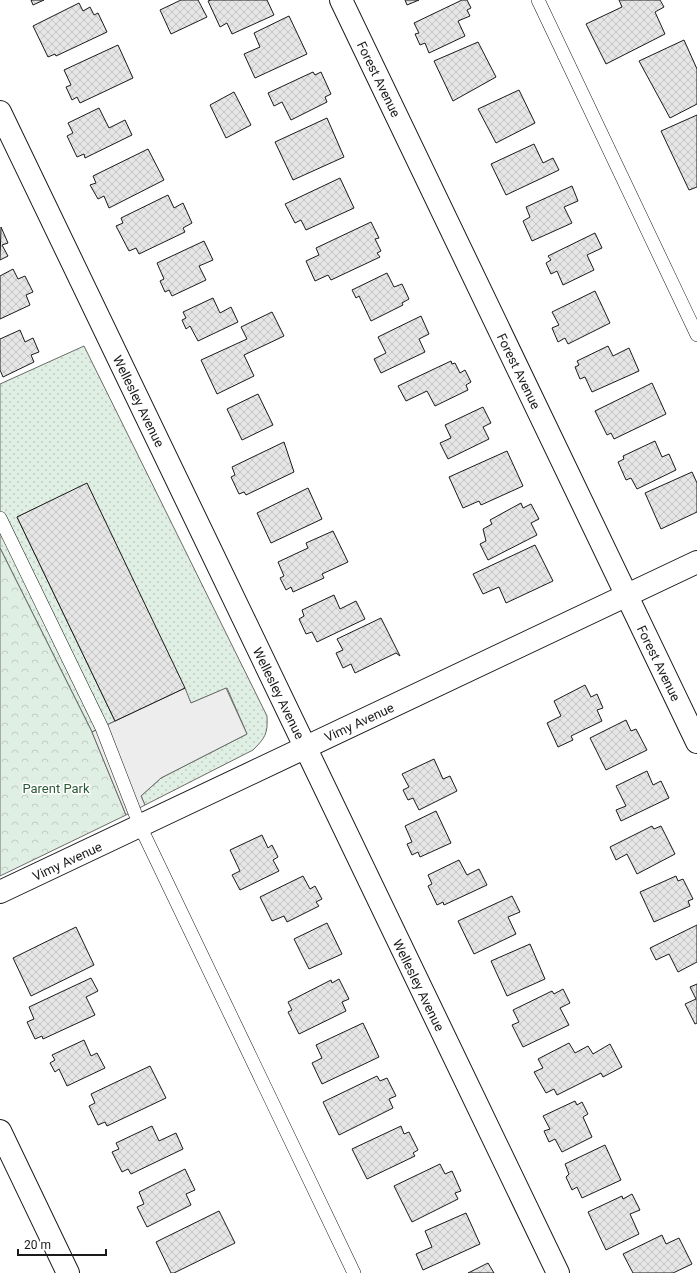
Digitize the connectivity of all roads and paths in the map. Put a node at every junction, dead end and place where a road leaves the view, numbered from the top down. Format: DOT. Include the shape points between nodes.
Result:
graph roads {
  1 [pos="341,0"];
  2 [pos="538,0"];
  3 [pos="0,112"];
  4 [pos="697,335"];
  5 [pos="0,518"];
  6 [pos="697,562"];
  7 [pos="626,595"];
  8 [pos="697,742"];
  9 [pos="305,748"];
  10 [pos="140,826"];
  11 [pos="0,892"];
  12 [pos="0,1131"];
  13 [pos="68,1273"];
  14 [pos="354,1273"];
  15 [pos="558,1273"];
  1 -- 7 [label="street, Forest Avenue"];
  2 -- 4 [label="lane"];
  3 -- 9 [label="street, Wellesley Avenue"];
  5 -- 10 [label="lane" via="102,728"];
  6 -- 7 [label="street, Vimy Avenue"];
  7 -- 8 [label="street, Forest Avenue"];
  7 -- 9 [label="street, Vimy Avenue"];
  9 -- 10 [label="street, Vimy Avenue"];
  9 -- 15 [label="street, Wellesley Avenue"];
  10 -- 11 [label="street, Vimy Avenue"];
  10 -- 14 [label="lane"];
  12 -- 13 [label="street"];
}
